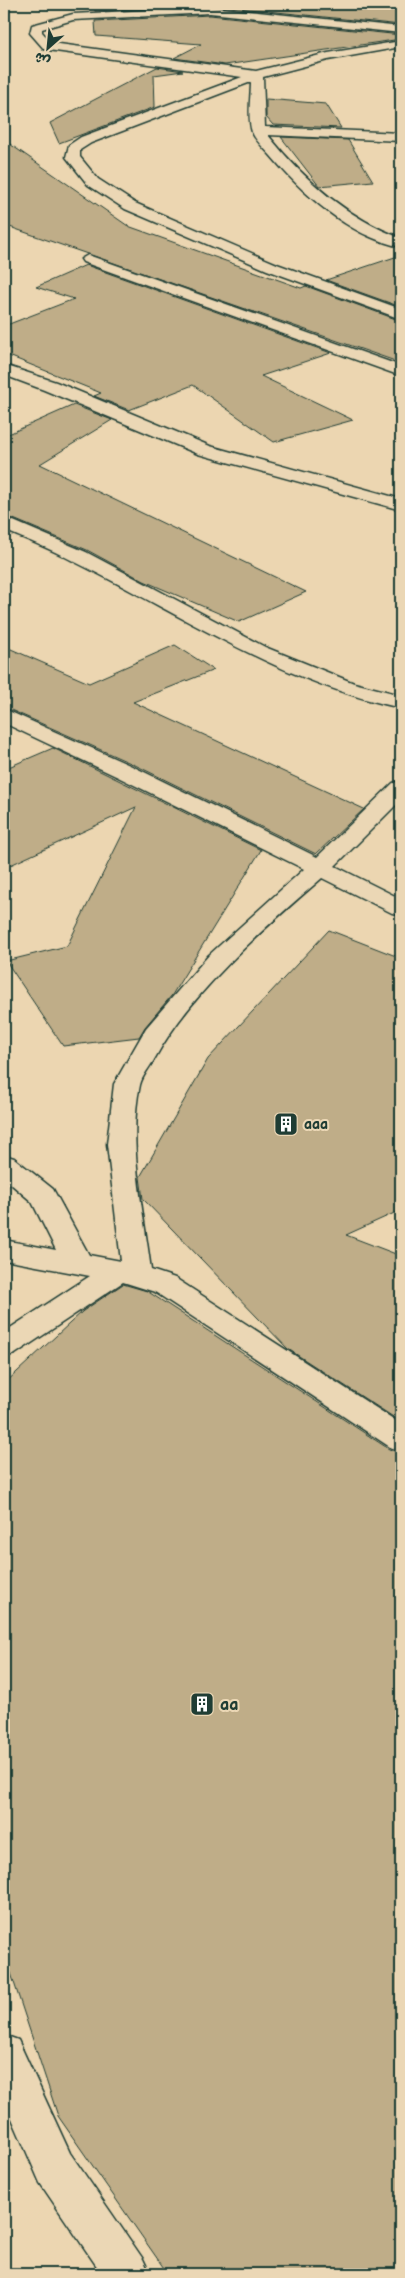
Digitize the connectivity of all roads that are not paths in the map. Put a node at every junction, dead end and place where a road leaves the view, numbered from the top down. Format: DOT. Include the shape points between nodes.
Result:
graph roads {
  1 [pos="185,4"];
  2 [pos="210,10"];
  3 [pos="401,30"];
  4 [pos="401,44"];
  5 [pos="257,75"];
  6 [pos="258,131"];
  7 [pos="401,137"];
  8 [pos="401,243"];
  9 [pos="88,259"];
  10 [pos="401,314"];
  11 [pos="4,370"];
  12 [pos="401,371"];
  13 [pos="401,506"];
  14 [pos="4,523"];
  15 [pos="401,702"];
  16 [pos="4,715"];
  17 [pos="401,788"];
  18 [pos="321,867"];
  19 [pos="401,908"];
  20 [pos="4,1164"];
  21 [pos="4,1250"];
  22 [pos="78,1265"];
  23 [pos="128,1273"];
  24 [pos="4,1346"];
  25 [pos="401,1440"];
  26 [pos="4,2054"];
  27 [pos="128,2274"];
  1 -- 2 [label="street"];
  2 -- 3 [label="street"];
  2 -- 5 [label="street" via="73,17 44,23 36,27 36,33 48,46"];
  4 -- 5 [label="street" via="355,49"];
  5 -- 6 [label="street"];
  5 -- 10 [label="street" via="86,140 74,148 73,157 93,182 130,206 272,267"];
  6 -- 7 [label="street"];
  6 -- 8 [label="street" via="313,192 381,237"];
  9 -- 12 [label="street"];
  11 -- 13 [label="street" via="204,450"];
  14 -- 15 [label="street" via="79,556 258,651 347,687"];
  16 -- 18 [label="street"];
  17 -- 18 [label="street"];
  18 -- 19 [label="street"];
  18 -- 23 [label="street" via="218,960 155,1034 127,1084 121,1144"];
  20 -- 22 [label="street" via="43,1196"];
  21 -- 22 [label="street"];
  22 -- 23 [label="street"];
  23 -- 24 [label="street"];
  23 -- 25 [label="street" via="165,1285"];
  26 -- 27 [label="street" via="55,2168"];
}
